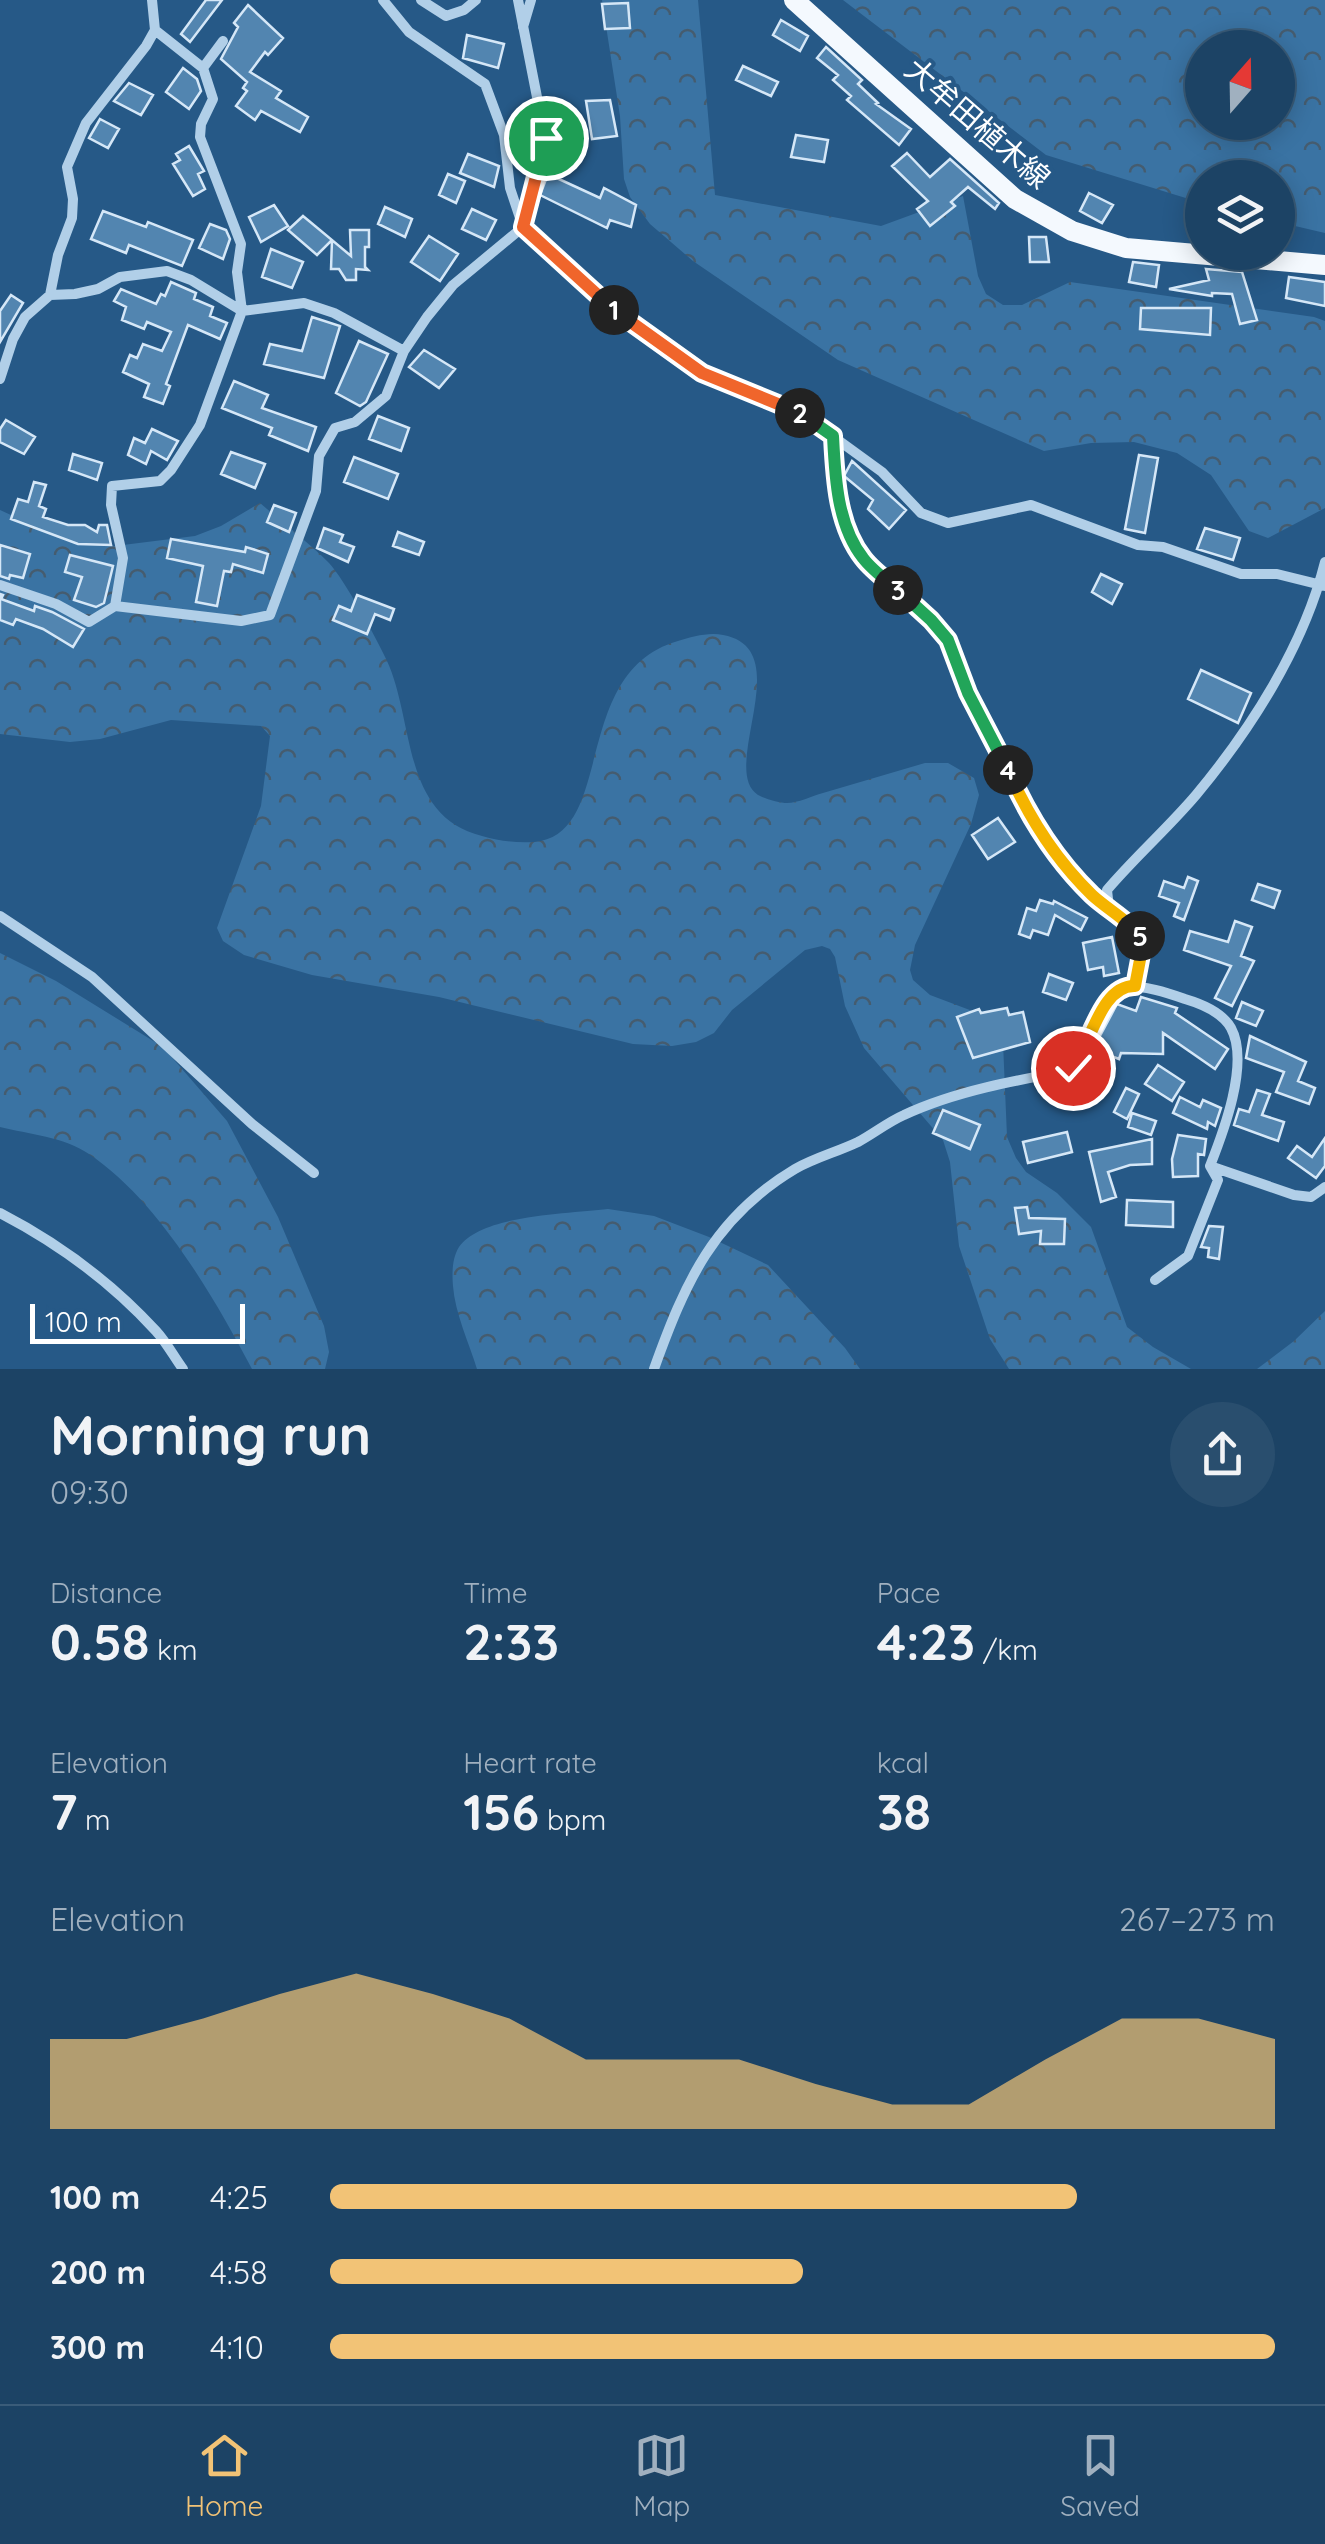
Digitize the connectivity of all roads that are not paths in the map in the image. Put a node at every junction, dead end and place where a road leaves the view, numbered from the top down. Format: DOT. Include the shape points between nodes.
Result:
graph roads {
  1 [pos="152,0"];
  2 [pos="383,0"];
  3 [pos="420,0"];
  4 [pos="476,0"];
  5 [pos="518,0"];
  6 [pos="531,0"];
  7 [pos="791,0"];
  8 [pos="522,28"];
  9 [pos="155,30"];
  10 [pos="223,41"];
  11 [pos="203,68"];
  12 [pos="523,227"];
  13 [pos="1325,266"];
  14 [pos="50,295"];
  15 [pos="242,311"];
  16 [pos="404,351"];
  17 [pos="0,379"];
  18 [pos="833,436"];
  19 [pos="1325,562"];
  20 [pos="0,585"];
  21 [pos="1322,585"];
  22 [pos="115,606"];
  23 [pos="1108,908"];
  24 [pos="0,916"];
  25 [pos="1135,986"];
  26 [pos="1210,1166"];
  27 [pos="314,1174"];
  28 [pos="1325,1187"];
  29 [pos="0,1212"];
  30 [pos="1155,1280"];
  31 [pos="183,1369"];
  32 [pos="654,1369"];
  1 -- 9 [label="street"];
  2 -- 12 [label="street" via="410,32 485,84 504,135"];
  3 -- 4 [label="street" via="446,16"];
  5 -- 8 [label="street"];
  6 -- 8 [label="street"];
  7 -- 13 [label="main road, 大牟田植木線" via="1015,199 1072,231 1126,248"];
  8 -- 12 [label="street" via="546,138"];
  9 -- 11 [label="street"];
  9 -- 14 [label="street" via="86,122 67,166 72,218"];
  10 -- 11 [label="street"];
  11 -- 15 [label="street" via="213,99 200,137 241,244"];
  12 -- 16 [label="street" via="454,285"];
  12 -- 18 [label="street" via="608,306 686,363 805,416"];
  14 -- 15 [label="street" via="167,271"];
  14 -- 17 [label="street" via="25,317"];
  15 -- 16 [label="street" via="304,303"];
  15 -- 22 [label="street" via="200,424 171,470 160,481 112,486 123,558"];
  16 -- 22 [label="street" via="386,396 355,422 335,428 320,456 316,491 270,615 241,621"];
  18 -- 21 [label="street" via="882,472 921,513 948,524 1031,505 1241,574"];
  18 -- 23 [label="street" via="843,516 861,556 948,640 1022,801 1055,852"];
  19 -- 21 [label="street"];
  20 -- 22 [label="street" via="89,622"];
  21 -- 23 [label="street" via="1258,710 1194,797 1107,890"];
  23 -- 25 [label="street" via="1143,944"];
  24 -- 27 [label="street" via="92,977"];
  25 -- 26 [label="street" via="1207,1006 1231,1028 1237,1060 1233,1106"];
  25 -- 32 [label="street" via="1108,997 1072,1070 904,1114 797,1168 748,1202 682,1292"];
  26 -- 28 [label="street" via="1294,1195"];
  26 -- 30 [label="street" via="1218,1180 1188,1256"];
  29 -- 31 [label="street" via="51,1239 100,1278 155,1330"];
}
